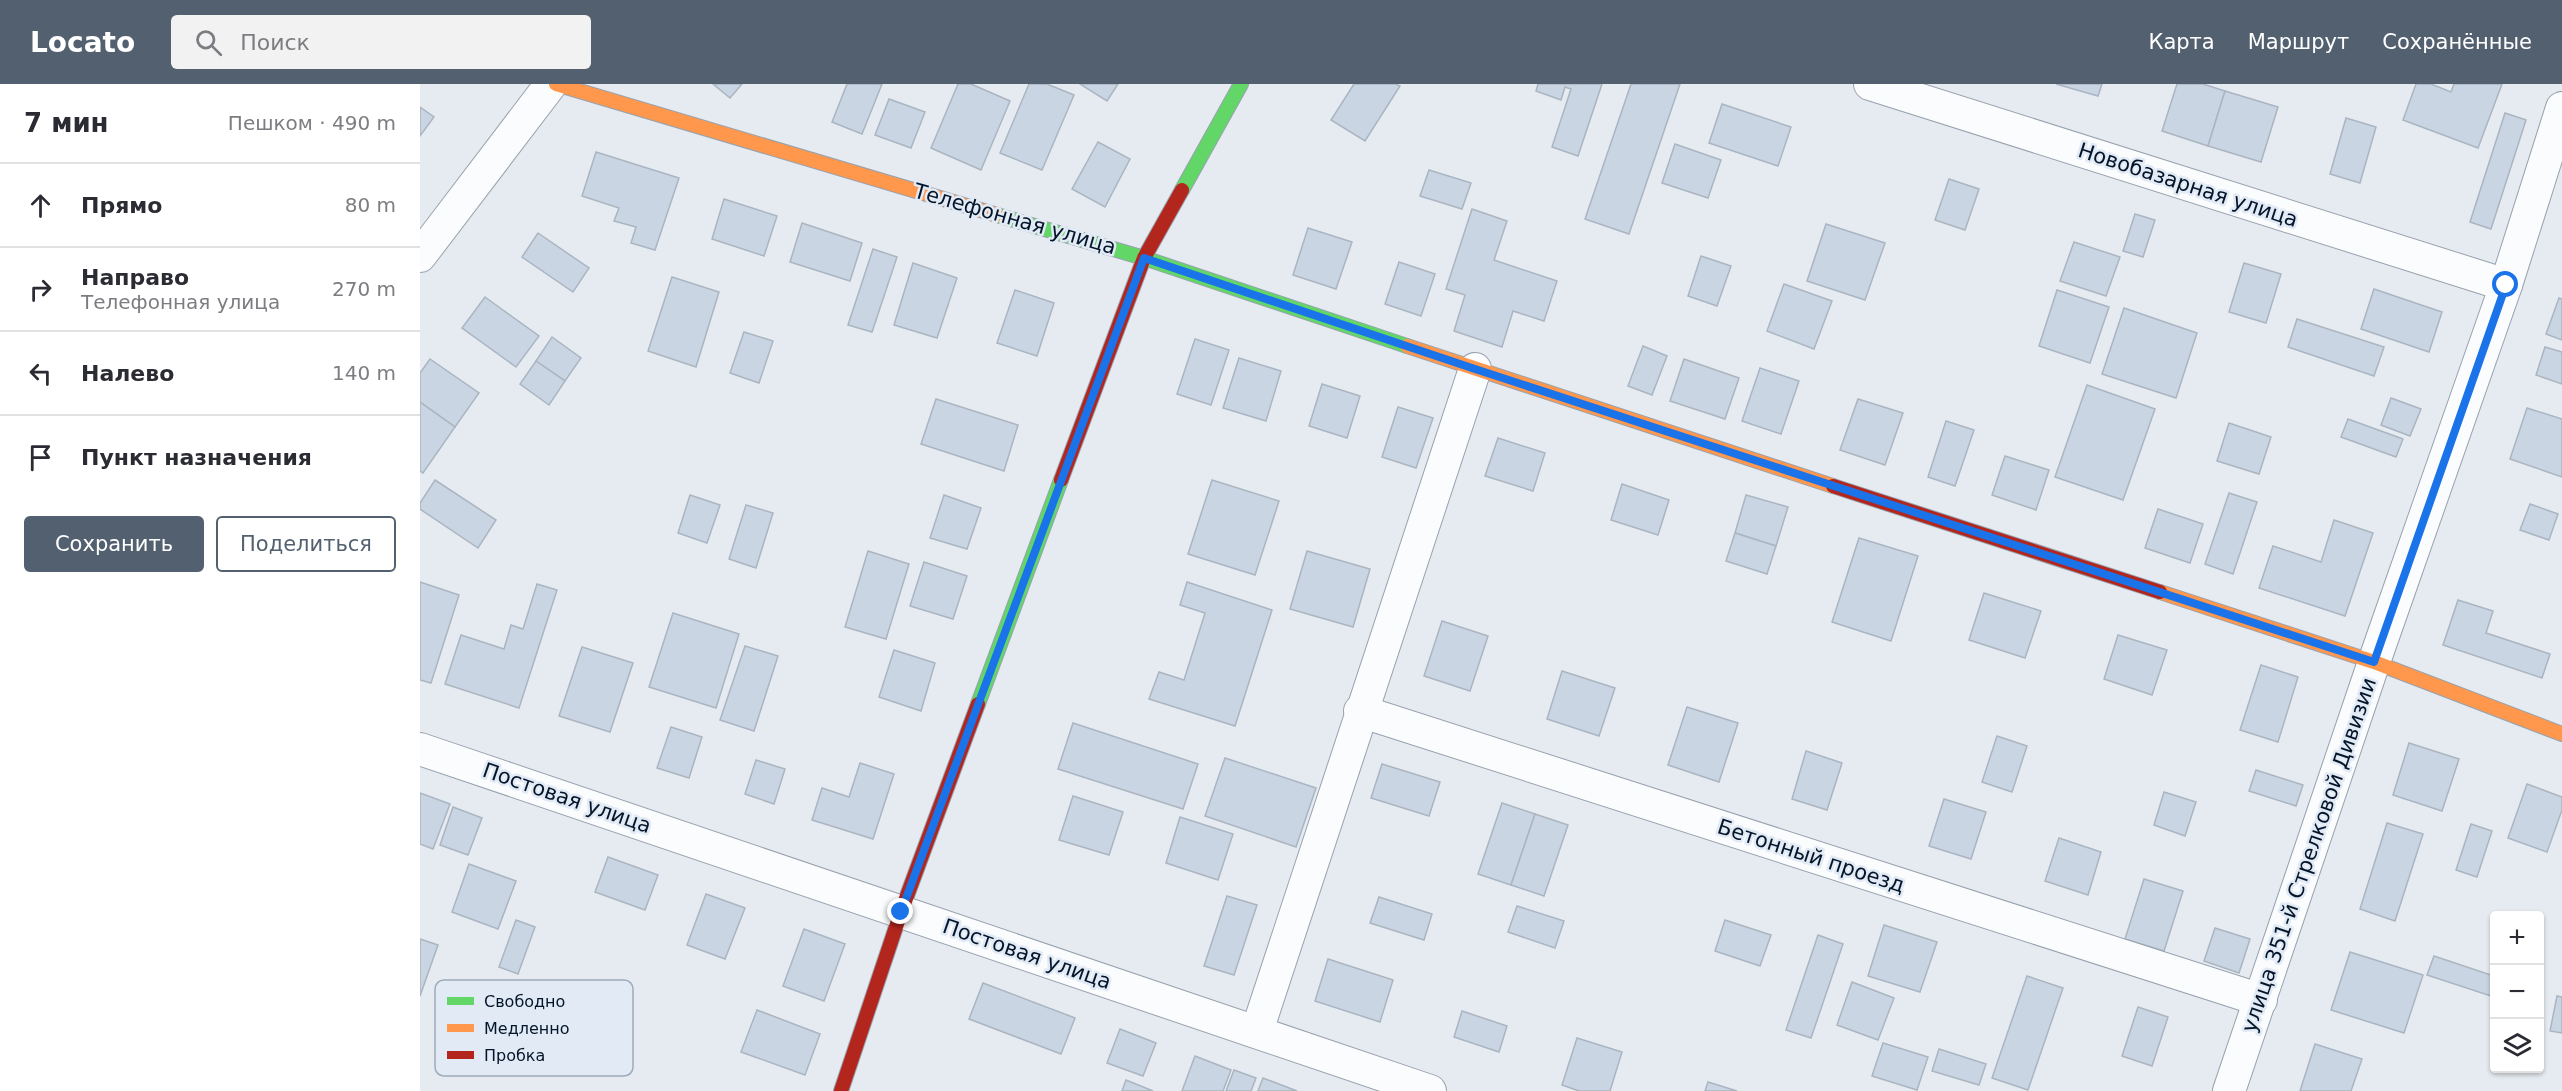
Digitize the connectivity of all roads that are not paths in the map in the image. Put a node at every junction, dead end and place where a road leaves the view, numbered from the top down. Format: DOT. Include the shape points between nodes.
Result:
graph roads {
  1 [pos="550,84"];
  2 [pos="556,84"];
  3 [pos="1241,84"];
  4 [pos="1870,84"];
  5 [pos="2562,108"];
  6 [pos="420,256"];
  7 [pos="1144,258"];
  8 [pos="2506,285"];
  9 [pos="1475,369"];
  10 [pos="2374,662"];
  11 [pos="1360,711"];
  12 [pos="2562,734"];
  13 [pos="420,749"];
  14 [pos="901,912"];
  15 [pos="2261,1000"];
  16 [pos="1257,1031"];
  17 [pos="841,1091"];
  18 [pos="1430,1091"];
  19 [pos="2229,1091"];
  1 -- 6 [label="street"];
  2 -- 7 [label="street, Телефонная улица"];
  3 -- 7 [label="street"];
  4 -- 8 [label="street, Новобазарная улица"];
  5 -- 8 [label="street, улица 351-й Стрелковой Дивизии"];
  7 -- 9 [label="street, Телефонная улица"];
  7 -- 14 [label="street"];
  8 -- 10 [label="street, улица 351-й Стрелковой Дивизии"];
  9 -- 10 [label="street, Телефонная улица"];
  9 -- 11 [label="street"];
  10 -- 12 [label="street, Телефонная улица"];
  10 -- 15 [label="street, улица 351-й Стрелковой Дивизии"];
  11 -- 15 [label="street, Бетонный проезд"];
  11 -- 16 [label="street"];
  13 -- 14 [label="street, Постовая улица"];
  14 -- 16 [label="street, Постовая улица"];
  14 -- 17 [label="street"];
  15 -- 19 [label="street, улица 351-й Стрелковой Дивизии"];
  16 -- 18 [label="street, Постовая улица"];
}
